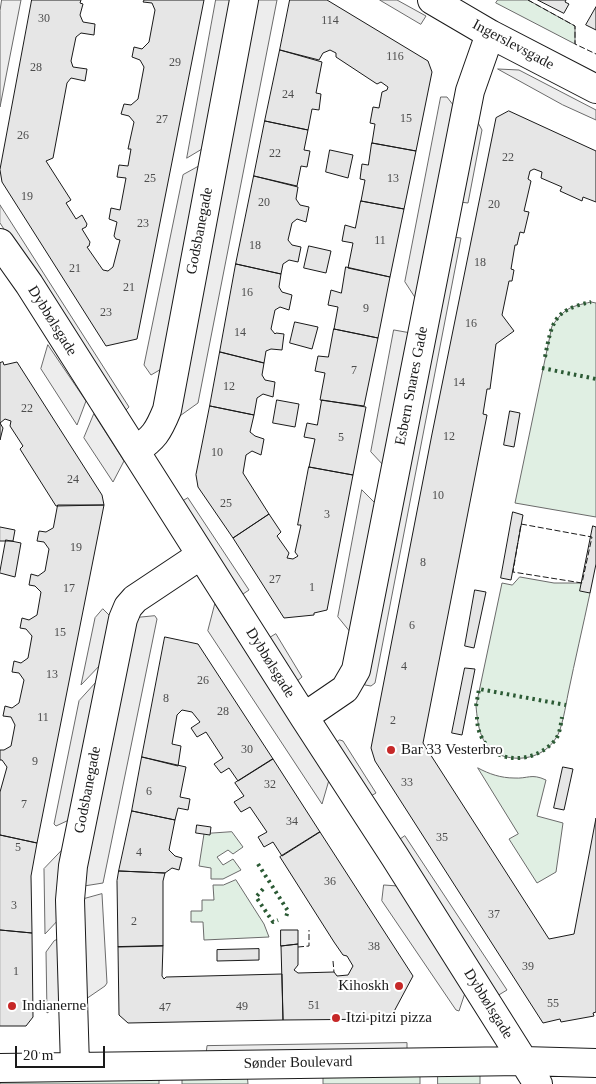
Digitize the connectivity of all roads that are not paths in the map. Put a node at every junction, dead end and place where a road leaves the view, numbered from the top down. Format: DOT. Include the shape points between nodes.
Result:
graph roads {
  1 [pos="244,0"];
  2 [pos="432,0"];
  3 [pos="490,34"];
  4 [pos="596,89"];
  5 [pos="1,245"];
  6 [pos="135,451"];
  7 [pos="201,555"];
  8 [pos="304,717"];
  9 [pos="523,1061"];
  10 [pos="596,1063"];
  11 [pos="74,1066"];
  12 [pos="0,1068"];
  13 [pos="538,1084"];
  1 -- 6 [label="street, Godsbanegade" via="166,410 159,430"];
  2 -- 3 [label="street, Ingerslevsgade"];
  3 -- 4 [label="street, Ingerslevsgade"];
  3 -- 8 [label="street, Esbern Snares Gade" via="470,91 356,670 345,689"];
  5 -- 6 [label="street, Dybbølsgade"];
  6 -- 7 [label="street, Dybbølsgade"];
  7 -- 8 [label="street, Dybbølsgade"];
  7 -- 11 [label="street, Godsbanegade" via="135,598 123,620 73,866 70,900"];
  8 -- 9 [label="street, Dybbølsgade"];
  9 -- 10 [label="street, Sønder Boulevard"];
  9 -- 11 [label="street, Sønder Boulevard"];
  9 -- 13 [label="street, Dybbølsgade"];
  11 -- 12 [label="street, Sønder Boulevard"];
}
